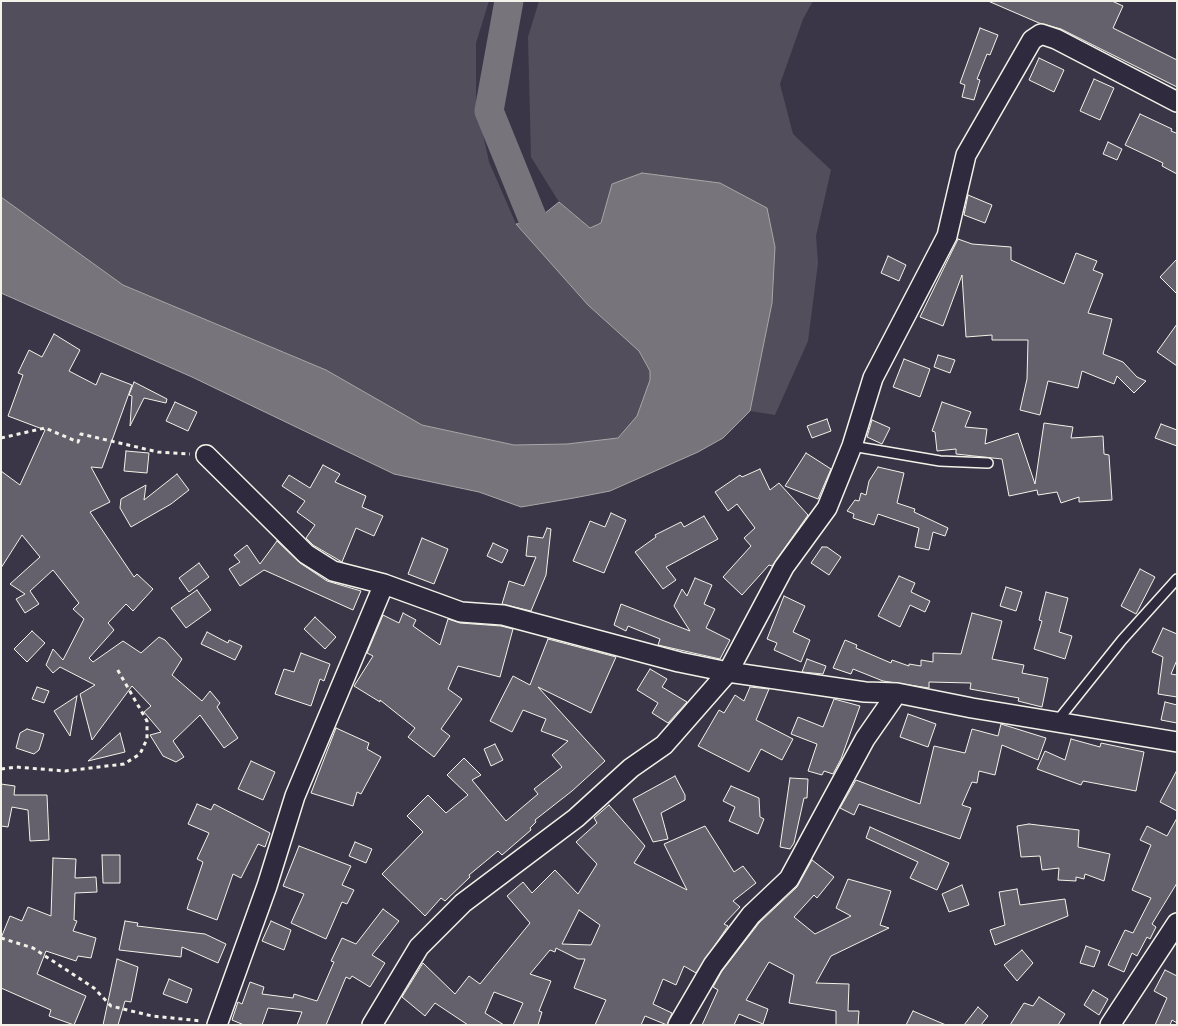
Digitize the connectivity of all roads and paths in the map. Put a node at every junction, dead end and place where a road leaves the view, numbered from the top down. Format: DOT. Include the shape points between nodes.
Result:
graph roads {
  1 [pos="1177,102"];
  2 [pos="1,438"];
  3 [pos="852,446"];
  4 [pos="206,455"];
  5 [pos="988,463"];
  6 [pos="1177,580"];
  7 [pos="384,584"];
  8 [pos="116,667"];
  9 [pos="728,672"];
  10 [pos="897,693"];
  11 [pos="1058,720"];
  12 [pos="1177,742"];
  13 [pos="1,769"];
  14 [pos="1177,923"];
  15 [pos="1,938"];
  16 [pos="218,1024"];
  17 [pos="372,1025"];
  18 [pos="678,1025"];
  19 [pos="1110,1025"];
  1 -- 3 [label="street" via="1056,40 1041,34 1032,40 966,156 947,236 873,378"];
  2 -- 4 [label="path" via="45,428 78,442 81,434 158,452"];
  3 -- 5 [label="lane" via="940,461"];
  3 -- 9 [label="street" via="827,508 784,567"];
  4 -- 7 [label="street" via="306,554 334,570"];
  6 -- 11 [label="lane" via="1122,640"];
  7 -- 9 [label="street" via="461,612 503,614 679,662"];
  7 -- 16 [label="street" via="294,796 267,886"];
  8 -- 13 [label="path" via="147,721 147,739 140,754 124,764 65,771"];
  9 -- 10 [label="street" via="865,692"];
  9 -- 17 [label="street" via="664,745 631,768 576,818 463,903 420,947"];
  10 -- 11 [label="street"];
  10 -- 18 [label="street" via="865,739 789,879 751,915 713,965"];
  11 -- 12 [label="street"];
  14 -- 19 [label="street"];
  15 -- 16 [label="path" via="33,948 94,988 111,1006 152,1016"];
}
